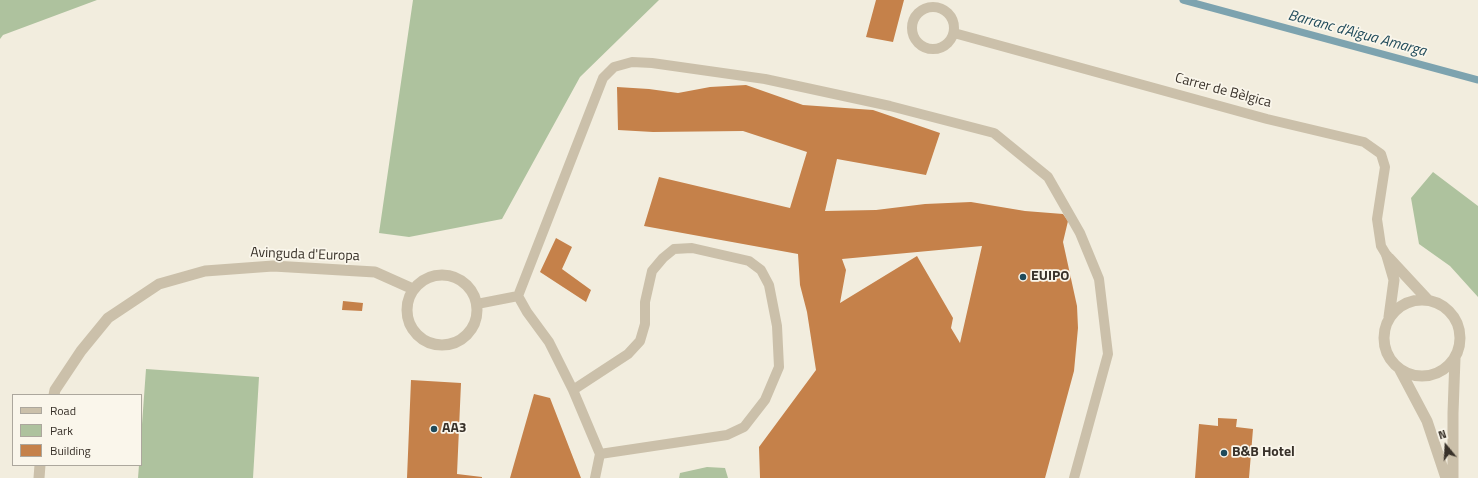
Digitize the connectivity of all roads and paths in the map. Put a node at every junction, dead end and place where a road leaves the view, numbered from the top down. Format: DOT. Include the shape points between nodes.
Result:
graph roads {
  1 [pos="954,33"];
  2 [pos="1387,256"];
  3 [pos="413,289"];
  4 [pos="518,296"];
  5 [pos="1428,300"];
  6 [pos="477,304"];
  7 [pos="1389,317"];
  8 [pos="1455,358"];
  9 [pos="1400,370"];
  10 [pos="573,390"];
  11 [pos="54,394"];
  12 [pos="600,454"];
  13 [pos="40,466"];
  14 [pos="39,478"];
  15 [pos="595,478"];
  16 [pos="1074,478"];
  17 [pos="1446,478"];
  18 [pos="1453,478"];
  1 -- 1 [label="lane" via="952,17 946,10 938,7 922,9 912,22 914,39 927,48 936,49 944,46"];
  1 -- 2 [label="lane, Carrer de Bèlgica" via="1267,119 1364,142 1382,154 1385,167 1377,219 1381,246"];
  2 -- 5 [label="street, Carrer de Bèlgica"];
  2 -- 7 [label="street, Carrer de Bèlgica" via="1394,280"];
  3 -- 6 [label="street" via="426,278 441,274 458,278 470,289"];
  3 -- 6 [label="street" via="405,308 410,327 424,342 443,346 462,340 475,324"];
  3 -- 11 [label="street, Avinguda d'Europa" via="375,272 273,266 205,271 159,284 108,318 81,351"];
  4 -- 6 [label="lane"];
  4 -- 10 [label="lane" via="549,342"];
  4 -- 16 [label="lane" via="603,78 614,67 632,62 652,63 765,79 890,106 994,133 1048,177 1080,233 1099,279 1108,354"];
  5 -- 7 [label="street" via="1406,303"];
  5 -- 8 [label="street" via="1440,304 1457,322 1460,334"];
  7 -- 9 [label="street" via="1384,328 1385,352"];
  8 -- 9 [label="street" via="1447,368 1424,377 1411,376"];
  8 -- 18 [label="street"];
  9 -- 17 [label="street" via="1427,421"];
  10 -- 12 [label="lane"];
  10 -- 12 [label="lane" via="628,354 640,341 645,324 645,302 652,271 674,249 692,248 749,261 760,270 769,285 777,326 779,367 765,400 744,427 727,435"];
  12 -- 15 [label="lane"];
  13 -- 14 [label="street"];
}
